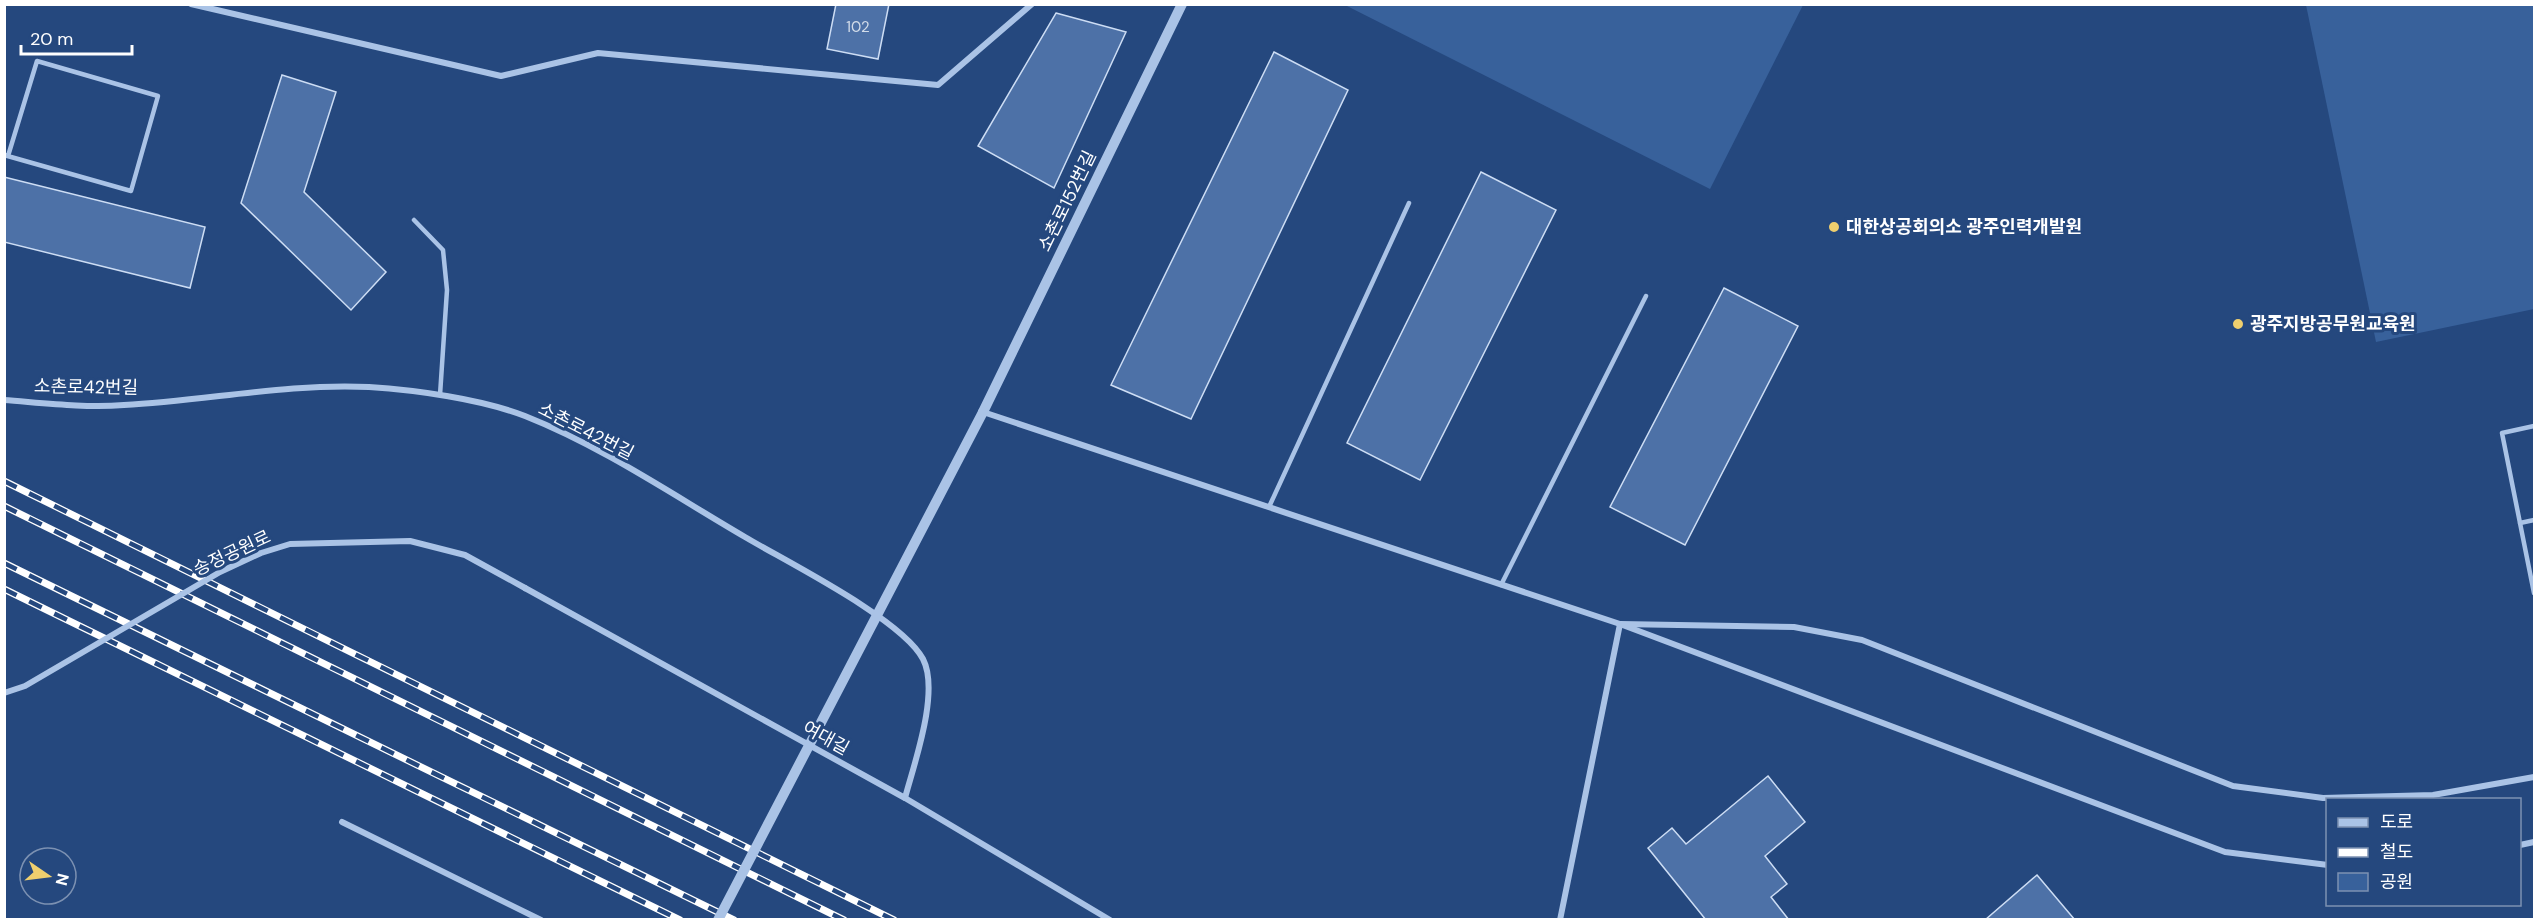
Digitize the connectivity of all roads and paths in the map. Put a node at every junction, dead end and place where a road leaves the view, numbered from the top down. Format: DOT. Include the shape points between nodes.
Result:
graph roads {
  1 [pos="191,4"];
  2 [pos="1032,4"];
  3 [pos="1182,4"];
  4 [pos="6,155"];
  5 [pos="1409,203"];
  6 [pos="414,220"];
  7 [pos="1646,296"];
  8 [pos="440,395"];
  9 [pos="4,400"];
  10 [pos="983,412"];
  11 [pos="2535,426"];
  12 [pos="1269,507"];
  13 [pos="2535,520"];
  14 [pos="2520,523"];
  15 [pos="1501,585"];
  16 [pos="525,588"];
  17 [pos="2535,593"];
  18 [pos="1620,624"];
  19 [pos="4,693"];
  20 [pos="2535,777"];
  21 [pos="905,798"];
  22 [pos="342,822"];
  23 [pos="2326,865"];
  24 [pos="541,920"];
  25 [pos="718,920"];
  26 [pos="1110,920"];
  27 [pos="1560,920"];
  1 -- 2 [label="street" via="501,76 598,53 938,85"];
  3 -- 10 [label="street, 소촌로152번길"];
  4 -- 4 [label="lane" via="130,191 158,96 37,61"];
  5 -- 12 [label="lane"];
  6 -- 8 [label="lane" via="442,250 447,290"];
  7 -- 15 [label="lane"];
  8 -- 9 [label="street, 소촌로42번길" via="368,387 316,387 124,405"];
  8 -- 21 [label="street, 소촌로42번길" via="522,415 581,441 899,631 923,659 928,686"];
  10 -- 12 [label="street"];
  10 -- 25 [label="street, 소촌로152번길, bridge"];
  11 -- 14 [label="lane" via="2502,433"];
  12 -- 15 [label="street"];
  13 -- 14 [label="lane"];
  14 -- 17 [label="lane"];
  15 -- 18 [label="street"];
  16 -- 19 [label="street, 송정공원로, bridge" via="465,555 410,542 290,544 220,572 25,686"];
  16 -- 21 [label="street, 여대길"];
  18 -- 20 [label="street" via="1794,627 1862,640 2232,786 2323,798 2433,795"];
  18 -- 23 [label="street" via="2225,852"];
  18 -- 27 [label="street"];
  21 -- 26 [label="street, 여대길"];
  22 -- 24 [label="street"];
}
